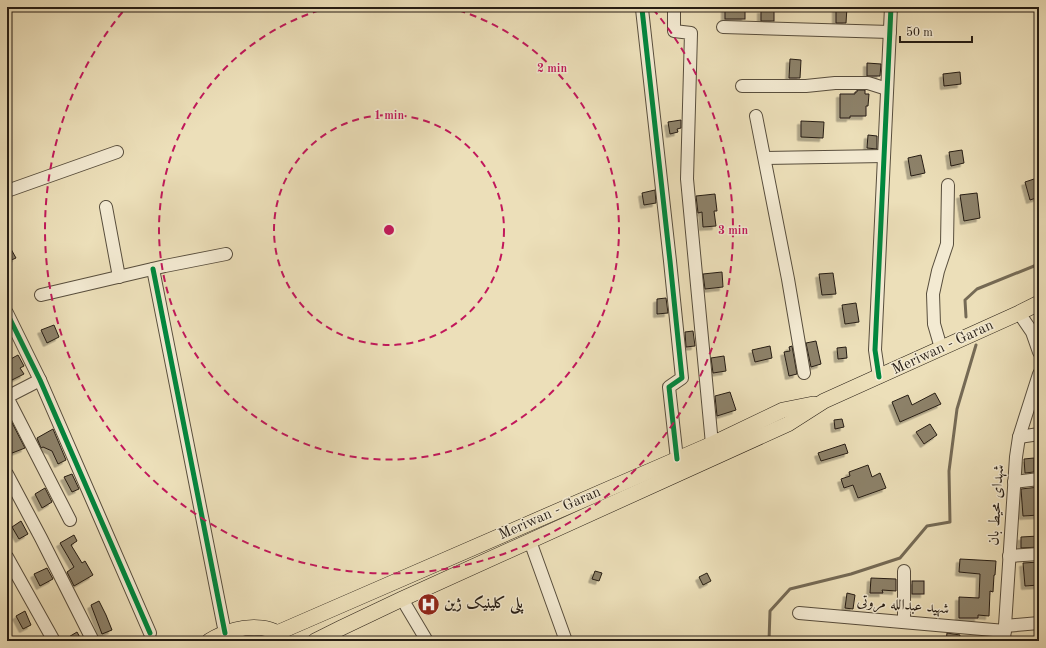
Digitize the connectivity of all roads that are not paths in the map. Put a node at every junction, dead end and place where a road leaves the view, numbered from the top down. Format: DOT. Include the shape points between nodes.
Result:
graph roads {
  1 [pos="674,7"];
  2 [pos="891,7"];
  3 [pos="642,9"];
  4 [pos="723,27"];
  5 [pos="890,32"];
  6 [pos="742,86"];
  7 [pos="887,89"];
  8 [pos="756,116"];
  9 [pos="116,152"];
  10 [pos="884,156"];
  11 [pos="765,158"];
  12 [pos="948,185"];
  13 [pos="7,190"];
  14 [pos="106,207"];
  15 [pos="226,254"];
  16 [pos="153,269"];
  17 [pos="119,277"];
  18 [pos="41,295"];
  19 [pos="1039,303"];
  20 [pos="7,313"];
  21 [pos="1019,313"];
  22 [pos="941,348"];
  23 [pos="1039,352"];
  24 [pos="804,373"];
  25 [pos="1039,374"];
  26 [pos="879,377"];
  27 [pos="40,380"];
  28 [pos="824,401"];
  29 [pos="1039,434"];
  30 [pos="1019,437"];
  31 [pos="712,444"];
  32 [pos="677,459"];
  33 [pos="7,474"];
  34 [pos="1039,479"];
  35 [pos="1014,482"];
  36 [pos="70,520"];
  37 [pos="530,541"];
  38 [pos="1039,554"];
  39 [pos="1009,556"];
  40 [pos="7,557"];
  41 [pos="904,571"];
  42 [pos="402,599"];
  43 [pos="346,603"];
  44 [pos="799,613"];
  45 [pos="358,620"];
  46 [pos="904,622"];
  47 [pos="1039,624"];
  48 [pos="150,633"];
  49 [pos="225,633"];
  50 [pos="1005,633"];
  51 [pos="280,637"];
  52 [pos="54,641"];
  53 [pos="93,641"];
  54 [pos="209,641"];
  55 [pos="315,641"];
  56 [pos="427,641"];
  57 [pos="566,641"];
  1 -- 31 [label="street" via="674,31 690,33 687,179"];
  2 -- 5 [label="street"];
  3 -- 32 [label="street" via="682,378 669,387"];
  4 -- 5 [label="street"];
  5 -- 7 [label="street"];
  6 -- 7 [label="street" via="868,83"];
  7 -- 10 [label="street"];
  8 -- 11 [label="street"];
  9 -- 13 [label="street"];
  10 -- 11 [label="street"];
  10 -- 26 [label="street" via="875,350"];
  11 -- 24 [label="street"];
  12 -- 22 [label="street" via="947,244 933,294 934,324"];
  14 -- 17 [label="street"];
  15 -- 16 [label="street"];
  16 -- 17 [label="street"];
  16 -- 49 [label="street"];
  17 -- 18 [label="street"];
  19 -- 21 [label="main road, Meriwan - Garan"];
  20 -- 27 [label="street"];
  21 -- 22 [label="main road, Meriwan - Garan"];
  21 -- 23 [label="street" via="1032,332"];
  22 -- 26 [label="main road, Meriwan - Garan"];
  25 -- 30 [label="street, شهدای محیط بان"];
  26 -- 28 [label="main road, Meriwan - Garan"];
  27 -- 36 [label="street" via="7,397"];
  27 -- 48 [label="street"];
  28 -- 31 [label="main road, Meriwan - Garan" via="783,410"];
  28 -- 37 [label="main road, Meriwan - Garan" via="788,424"];
  29 -- 30 [label="street"];
  30 -- 35 [label="street, شهدای محیط بان"];
  31 -- 32 [label="main road, Meriwan - Garan"];
  32 -- 43 [label="main road, Meriwan - Garan"];
  33 -- 53 [label="street"];
  34 -- 35 [label="street"];
  35 -- 39 [label="street, شهدای محیط بان"];
  37 -- 42 [label="main road, Meriwan - Garan"];
  37 -- 57 [label="street"];
  38 -- 39 [label="street"];
  39 -- 50 [label="street, شهدای محیط بان"];
  40 -- 52 [label="street"];
  41 -- 46 [label="street"];
  42 -- 45 [label="main road, Meriwan - Garan"];
  42 -- 56 [label="street"];
  43 -- 45 [label="main road" via="348,614"];
  43 -- 51 [label="main road, Meriwan - Garan"];
  44 -- 46 [label="street, شهید عبدالله مروتی"];
  45 -- 55 [label="main road, Meriwan - Garan"];
  46 -- 50 [label="street, شهید عبدالله مروتی"];
  47 -- 50 [label="street, شهید عبدالله مروتی"];
  49 -- 51 [label="main road" via="252,628 269,629"];
  49 -- 54 [label="main road"];
}
